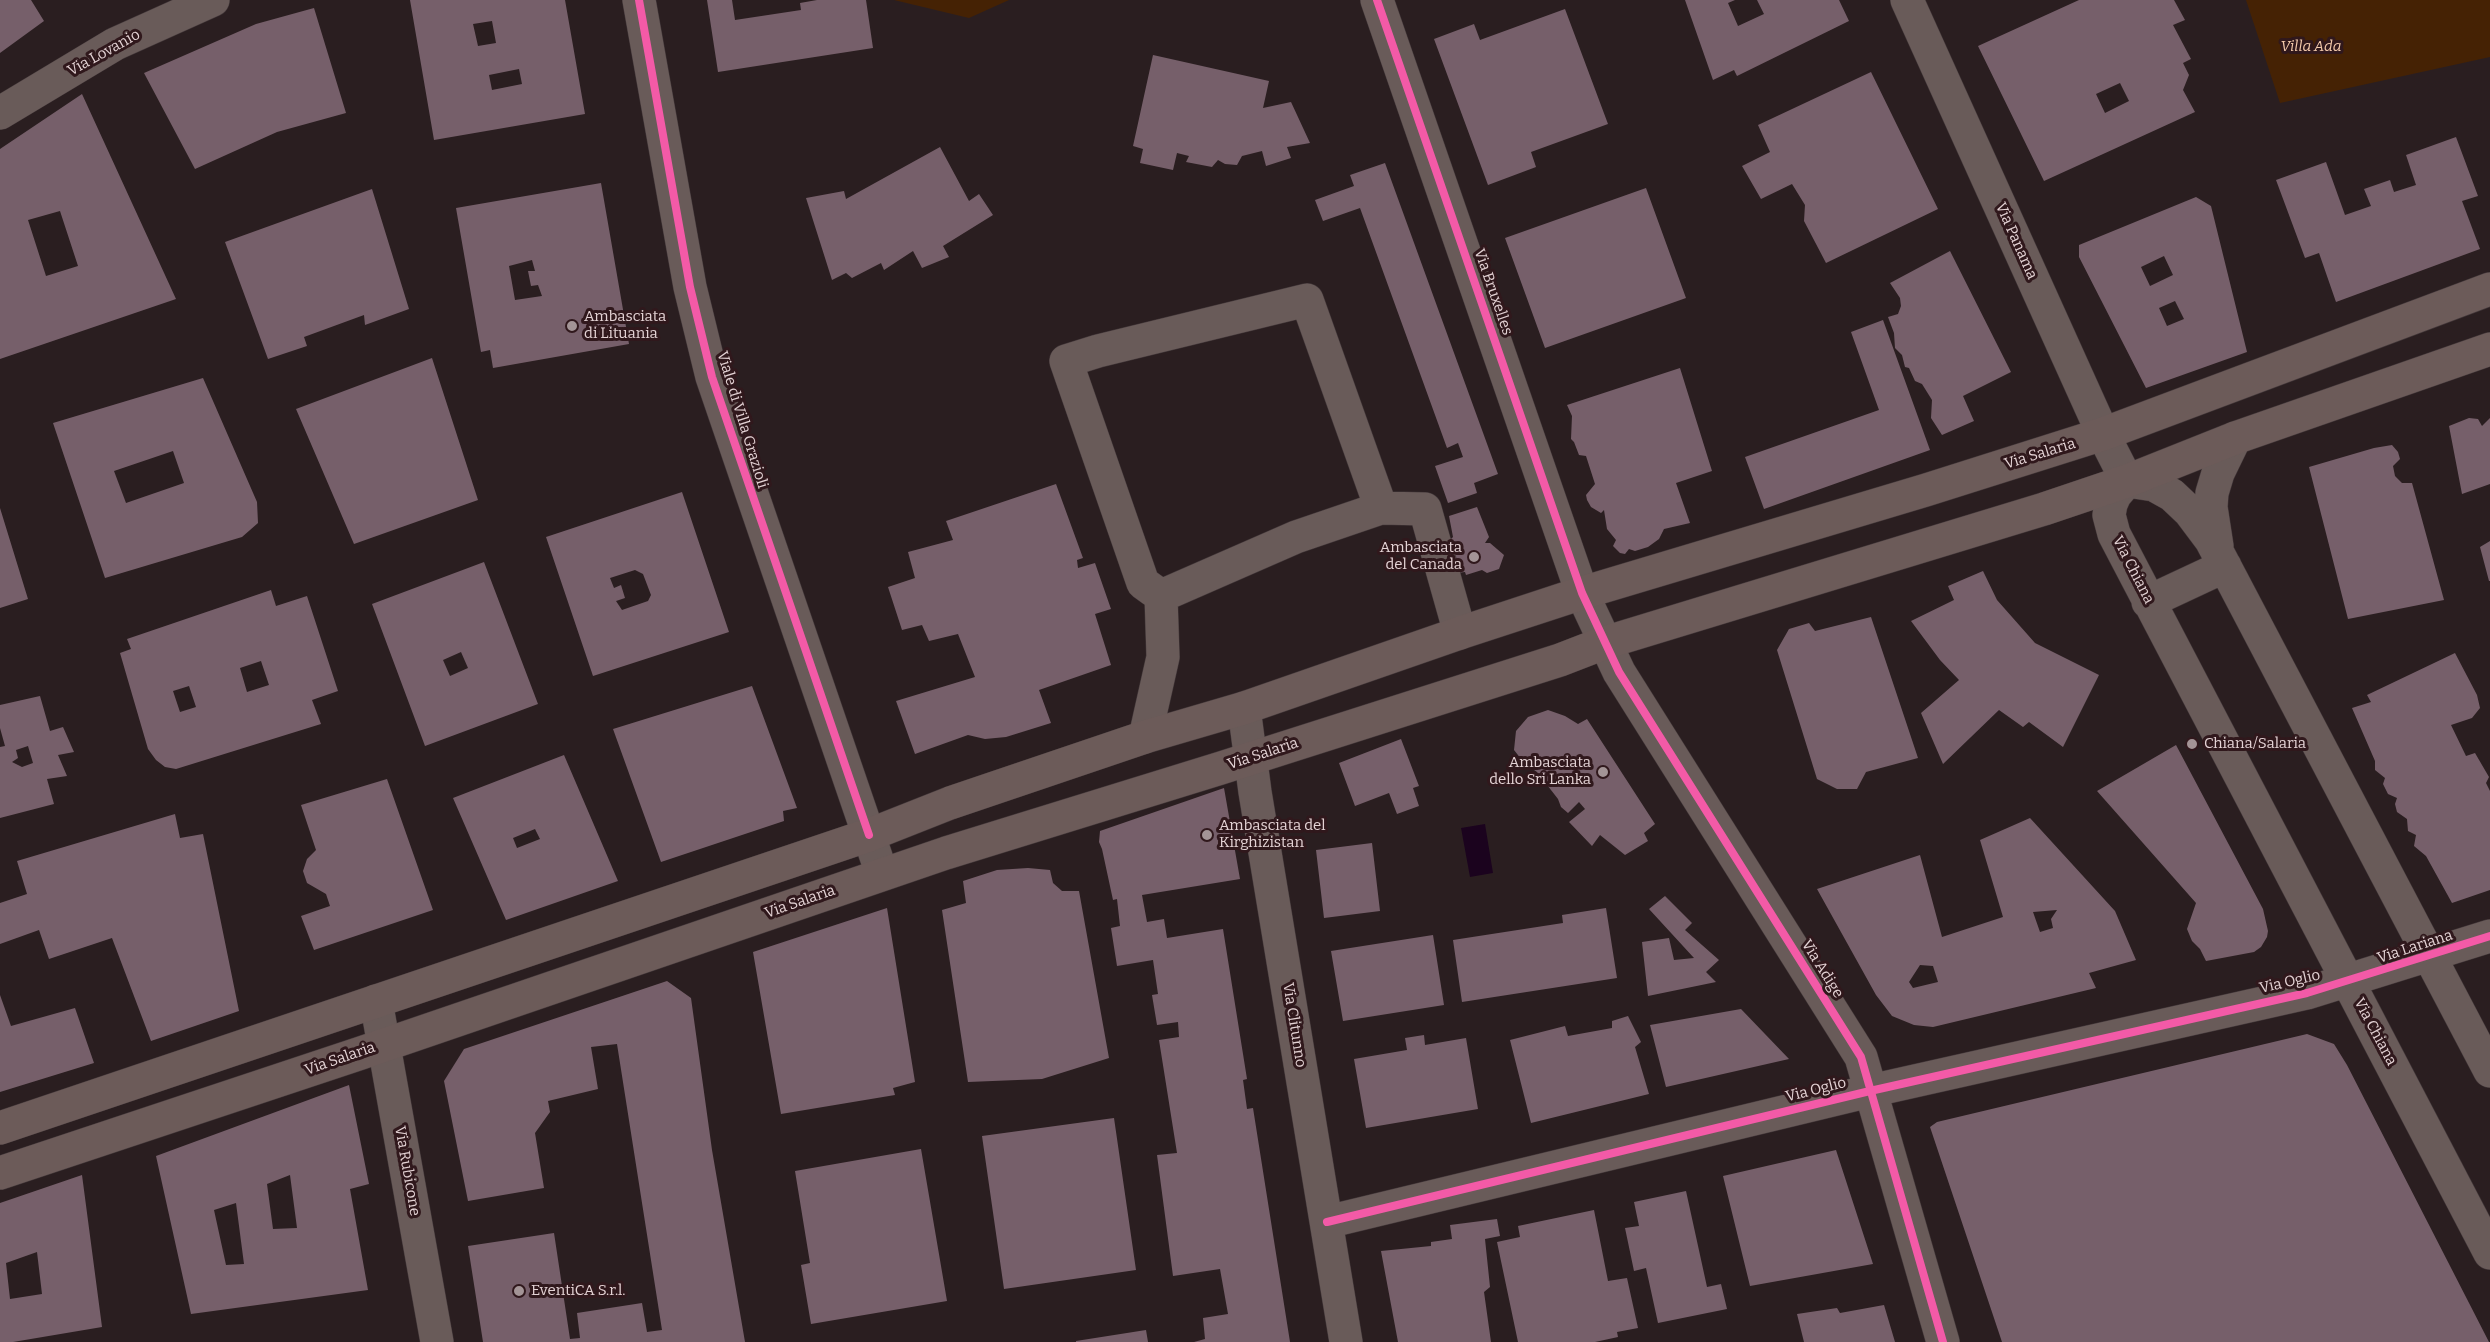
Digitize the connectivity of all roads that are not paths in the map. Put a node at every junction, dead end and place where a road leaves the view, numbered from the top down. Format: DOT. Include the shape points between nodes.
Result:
graph roads {
  1 [pos="213,0"];
  2 [pos="639,0"];
  3 [pos="1377,0"];
  4 [pos="1906,0"];
  5 [pos="0,113"];
  6 [pos="2490,289"];
  7 [pos="2490,349"];
  8 [pos="2103,434"];
  9 [pos="2235,438"];
  10 [pos="2127,481"];
  11 [pos="1381,508"];
  12 [pos="2223,561"];
  13 [pos="1582,593"];
  14 [pos="1161,596"];
  15 [pos="2148,602"];
  16 [pos="1460,633"];
  17 [pos="1604,643"];
  18 [pos="1244,708"];
  19 [pos="1145,737"];
  20 [pos="1250,759"];
  21 [pos="868,835"];
  22 [pos="882,874"];
  23 [pos="2490,936"];
  24 [pos="2431,956"];
  25 [pos="2348,982"];
  26 [pos="376,1001"];
  27 [pos="384,1044"];
  28 [pos="2490,1071"];
  29 [pos="1870,1091"];
  30 [pos="0,1128"];
  31 [pos="0,1173"];
  32 [pos="1327,1222"];
  33 [pos="2490,1253"];
  34 [pos="437,1342"];
  35 [pos="1346,1342"];
  36 [pos="1943,1342"];
  1 -- 5 [label="street, Via Lovanio" via="115,44"];
  2 -- 21 [label="street, Viale di Villa Grazioli" via="690,287 712,377"];
  3 -- 13 [label="street, Via Bruxelles"];
  4 -- 8 [label="street, Via Panama"];
  6 -- 8 [label="main road, Via Salaria"];
  7 -- 9 [label="main road, Via Salaria"];
  8 -- 10 [label="street, Via Panama"];
  8 -- 13 [label="main road, Via Salaria"];
  9 -- 10 [label="main road, Via Salaria"];
  9 -- 12 [label="street" via="2212,493 2212,523"];
  10 -- 12 [label="street" via="2154,485 2172,495 2190,512"];
  10 -- 15 [label="street, Via Chiana" via="2115,495 2109,515 2114,534"];
  10 -- 17 [label="main road, Via Salaria"];
  11 -- 14 [label="street" via="1296,537"];
  11 -- 14 [label="street" via="1307,300 1066,361 1143,584"];
  11 -- 16 [label="street" via="1425,508"];
  12 -- 15 [label="street"];
  12 -- 24 [label="street"];
  13 -- 16 [label="main road, Via Salaria"];
  13 -- 17 [label="street"];
  14 -- 19 [label="street" via="1163,657"];
  15 -- 25 [label="street, Via Chiana"];
  16 -- 18 [label="main road, Via Salaria"];
  17 -- 20 [label="main road, Via Salaria"];
  17 -- 29 [label="street, Via Adige" via="1861,1057"];
  18 -- 19 [label="main road, Via Salaria"];
  18 -- 20 [label="street, Via Clitunno"];
  19 -- 21 [label="main road, Via Salaria"];
  20 -- 22 [label="main road, Via Salaria"];
  20 -- 32 [label="street, Via Clitunno"];
  21 -- 22 [label="street, Viale di Villa Grazioli"];
  21 -- 26 [label="main road, Via Salaria"];
  22 -- 27 [label="main road, Via Salaria"];
  23 -- 24 [label="street, Via Lariana"];
  24 -- 25 [label="street, Via Lariana"];
  24 -- 28 [label="street"];
  25 -- 29 [label="street, Via Oglio"];
  25 -- 33 [label="street, Via Chiana"];
  26 -- 27 [label="street, Via Rubicone"];
  26 -- 30 [label="main road, Via Salaria"];
  27 -- 31 [label="main road, Via Salaria"];
  27 -- 34 [label="street, Via Rubicone"];
  29 -- 32 [label="street, Via Oglio"];
  29 -- 36 [label="street, Via Adige"];
  32 -- 35 [label="street, Via Clitunno"];
}
